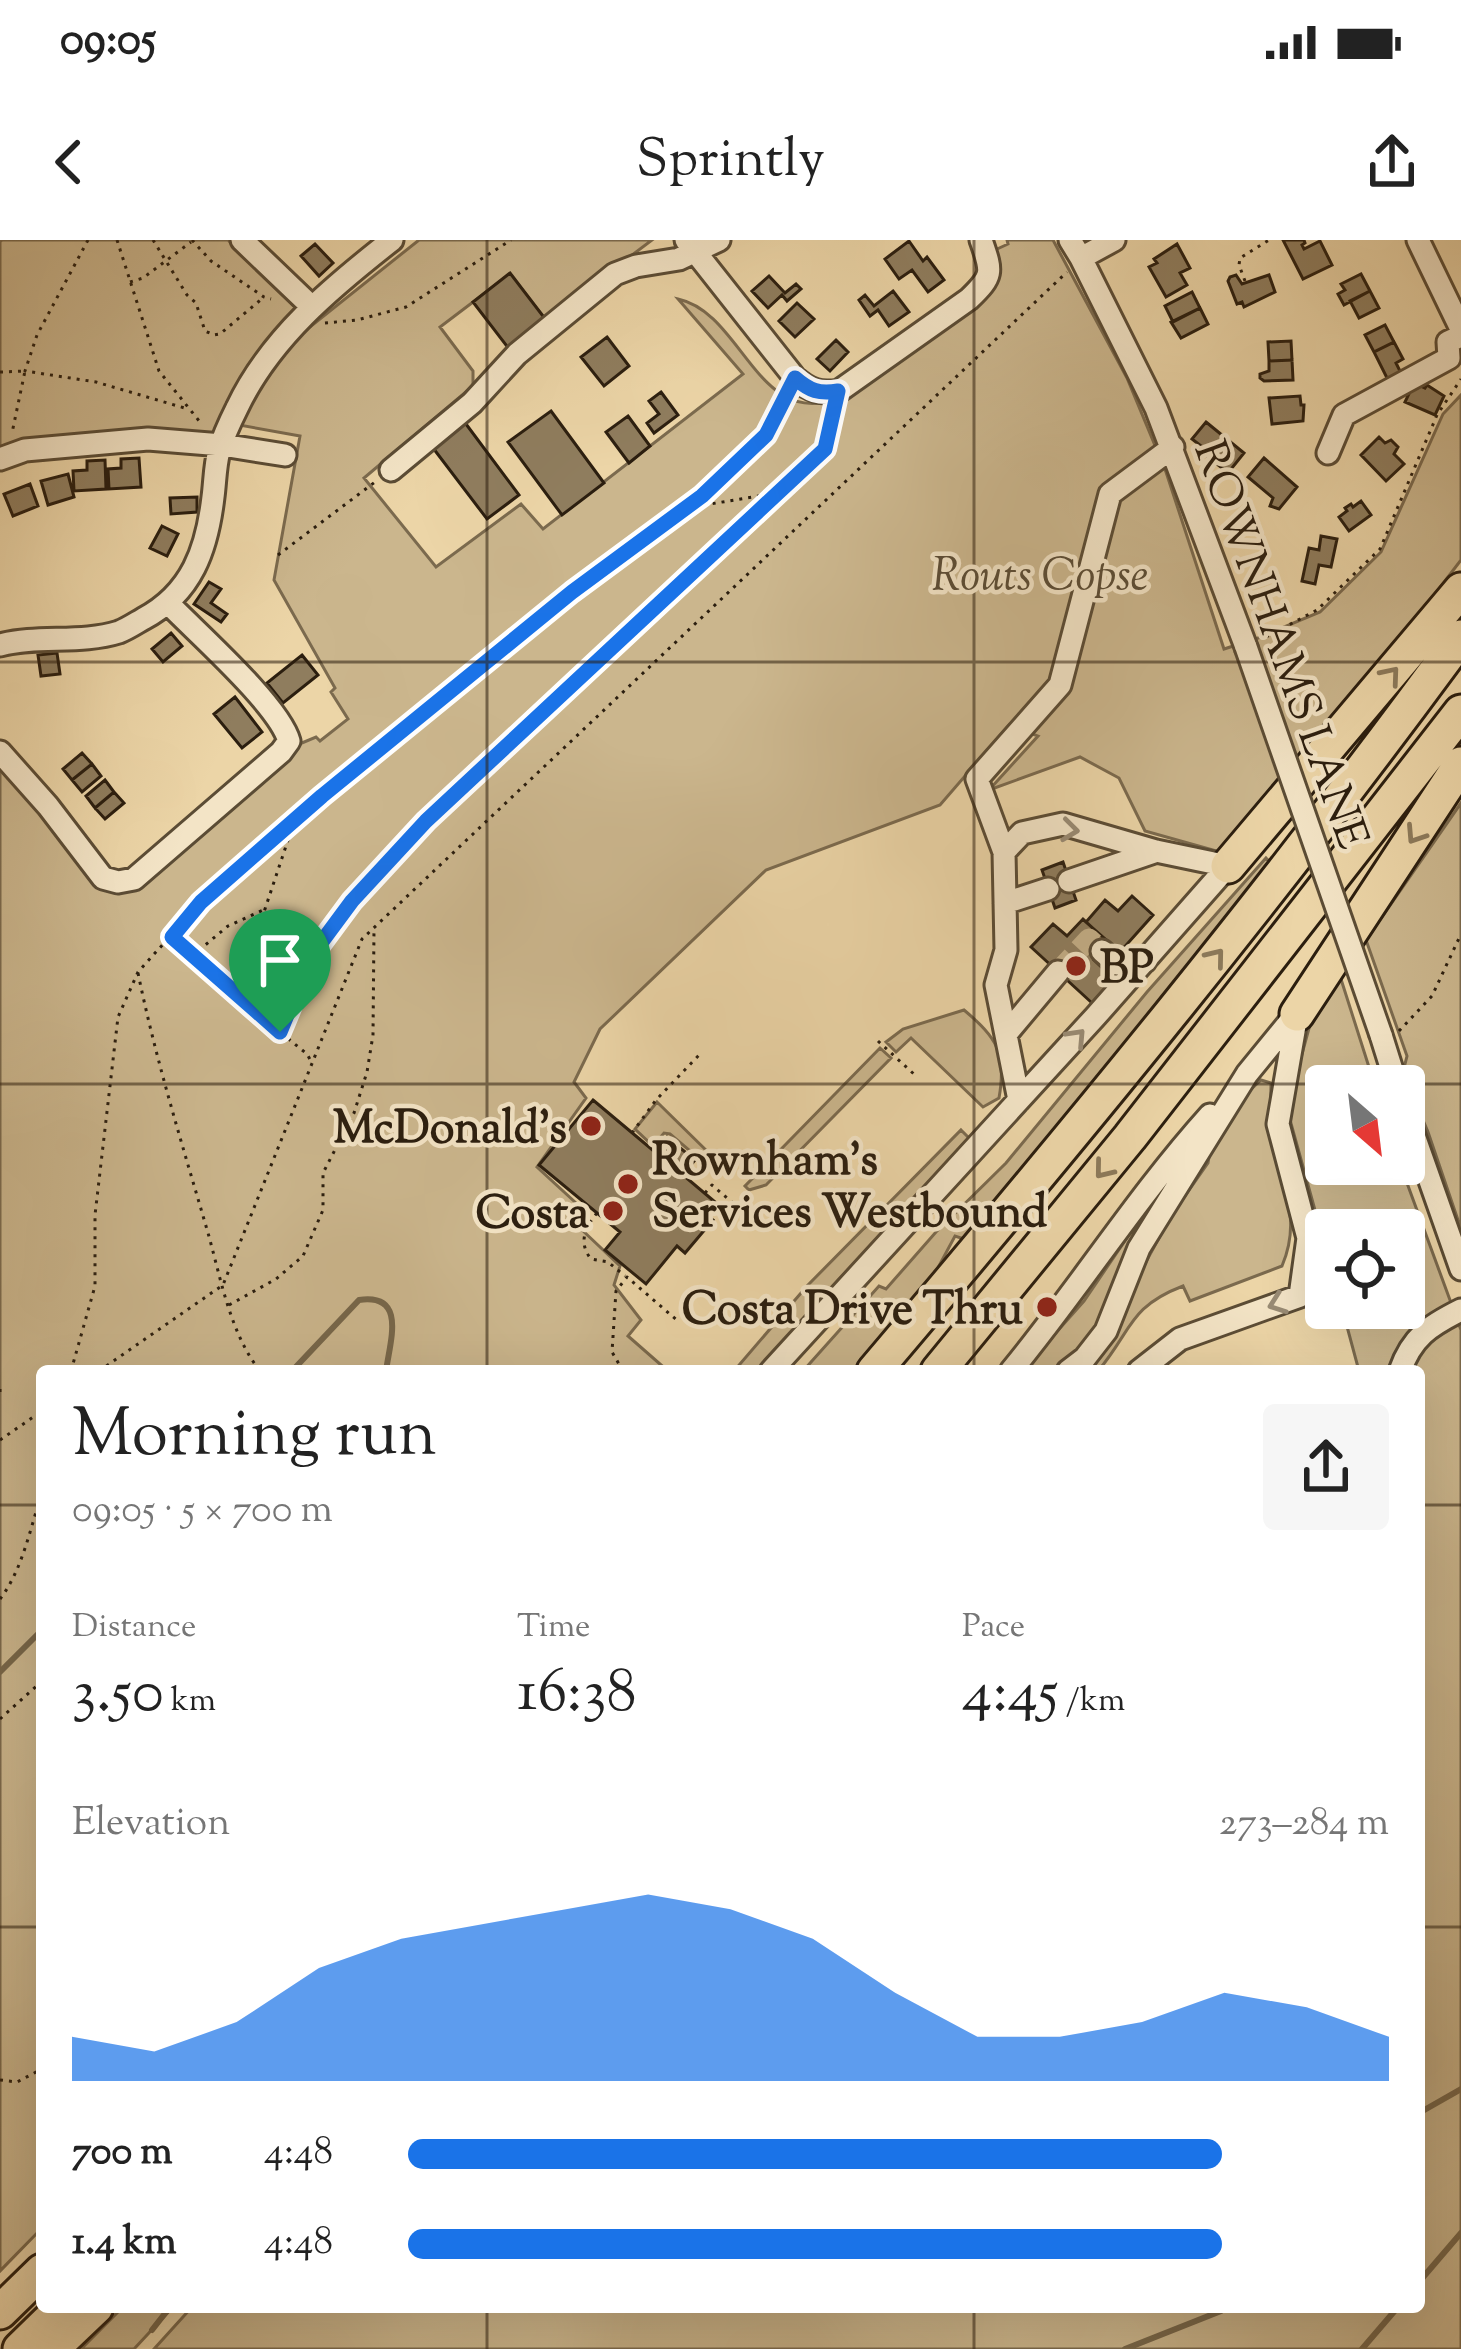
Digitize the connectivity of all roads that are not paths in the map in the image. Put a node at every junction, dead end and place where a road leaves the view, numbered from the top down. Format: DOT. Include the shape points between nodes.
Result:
graph roads {
  1 [pos="242,240"];
  2 [pos="392,240"];
  3 [pos="719,240"];
  4 [pos="981,240"];
  5 [pos="1114,240"];
  6 [pos="1418,240"];
  7 [pos="691,246"];
  8 [pos="1076,249"];
  9 [pos="302,317"];
  10 [pos="1457,336"];
  11 [pos="222,445"];
  12 [pos="1173,447"];
  13 [pos="1328,453"];
  14 [pos="285,455"];
  15 [pos="4,457"];
  16 [pos="391,470"];
  17 [pos="1461,590"];
  18 [pos="168,603"];
  19 [pos="1461,637"];
  20 [pos="0,645"];
  21 [pos="1461,712"];
  22 [pos="0,752"];
  23 [pos="1461,764"];
  24 [pos="1156,851"];
  25 [pos="1004,852"];
  26 [pos="1228,866"];
  27 [pos="1005,903"];
  28 [pos="1102,951"];
  29 [pos="1145,961"];
  30 [pos="1058,972"];
  31 [pos="1297,1014"];
  32 [pos="1007,1033"];
  33 [pos="1390,1065"];
  34 [pos="1247,1074"];
  35 [pos="1019,1100"];
  36 [pos="1425,1167"];
  37 [pos="1461,1269"];
  38 [pos="1461,1310"];
  39 [pos="776,1365"];
  40 [pos="879,1365"];
  41 [pos="943,1365"];
  42 [pos="1016,1365"];
  43 [pos="1075,1365"];
  44 [pos="1147,1365"];
  45 [pos="1402,1365"];
  46 [pos="36,2277"];
  47 [pos="0,2312"];
  48 [pos="57,2313"];
  49 [pos="91,2313"];
  50 [pos="20,2349"];
  51 [pos="52,2349"];
  1 -- 9 [label="street"];
  2 -- 9 [label="street"];
  3 -- 7 [label="street"];
  4 -- 7 [label="street" via="990,267 969,299 838,391 822,394 795,378"];
  5 -- 8 [label="street"];
  6 -- 10 [label="street"];
  7 -- 16 [label="street" via="679,260 615,274"];
  8 -- 12 [label="street, ROWNHAMS LANE"];
  9 -- 11 [label="street" via="238,406"];
  10 -- 13 [label="street" via="1449,358 1344,415"];
  11 -- 14 [label="street"];
  11 -- 15 [label="street" via="148,439"];
  11 -- 18 [label="street" via="197,566"];
  12 -- 25 [label="street" via="1110,494 1060,686 977,779"];
  12 -- 33 [label="street, ROWNHAMS LANE, bridge"];
  26 -- 17 [label="highway, one-way"];
  18 -- 20 [label="street" via="118,632"];
  18 -- 22 [label="street" via="285,728 289,741 264,767 134,879 118,882 103,878"];
  40 -- 19 [label="highway, one-way" via="1253,912"];
  21 -- 41 [label="highway, one-way"];
  23 -- 31 [label="highway, one-way"];
  25 -- 24 [label="street, one-way" via="1022,833 1063,824"];
  24 -- 26 [label="street"];
  24 -- 27 [label="street"];
  25 -- 27 [label="street"];
  26 -- 29 [label="street"];
  27 -- 32 [label="street" via="997,986"];
  28 -- 29 [label="street" via="1117,964"];
  35 -- 29 [label="street, one-way"];
  30 -- 32 [label="street"];
  31 -- 34 [label="street"];
  31 -- 44 [label="street, one-way" via="1278,1124 1308,1238 1300,1296 1180,1339"];
  32 -- 35 [label="street"];
  34 -- 42 [label="street" via="1173,1156"];
  34 -- 43 [label="street" via="1139,1248 1106,1331"];
  35 -- 39 [label="street"];
  36 -- 37 [label="street"];
  38 -- 45 [label="street" via="1409,1347"];
  46 -- 47 [label="highway"];
  48 -- 50 [label="highway"];
  49 -- 51 [label="highway"];
}
